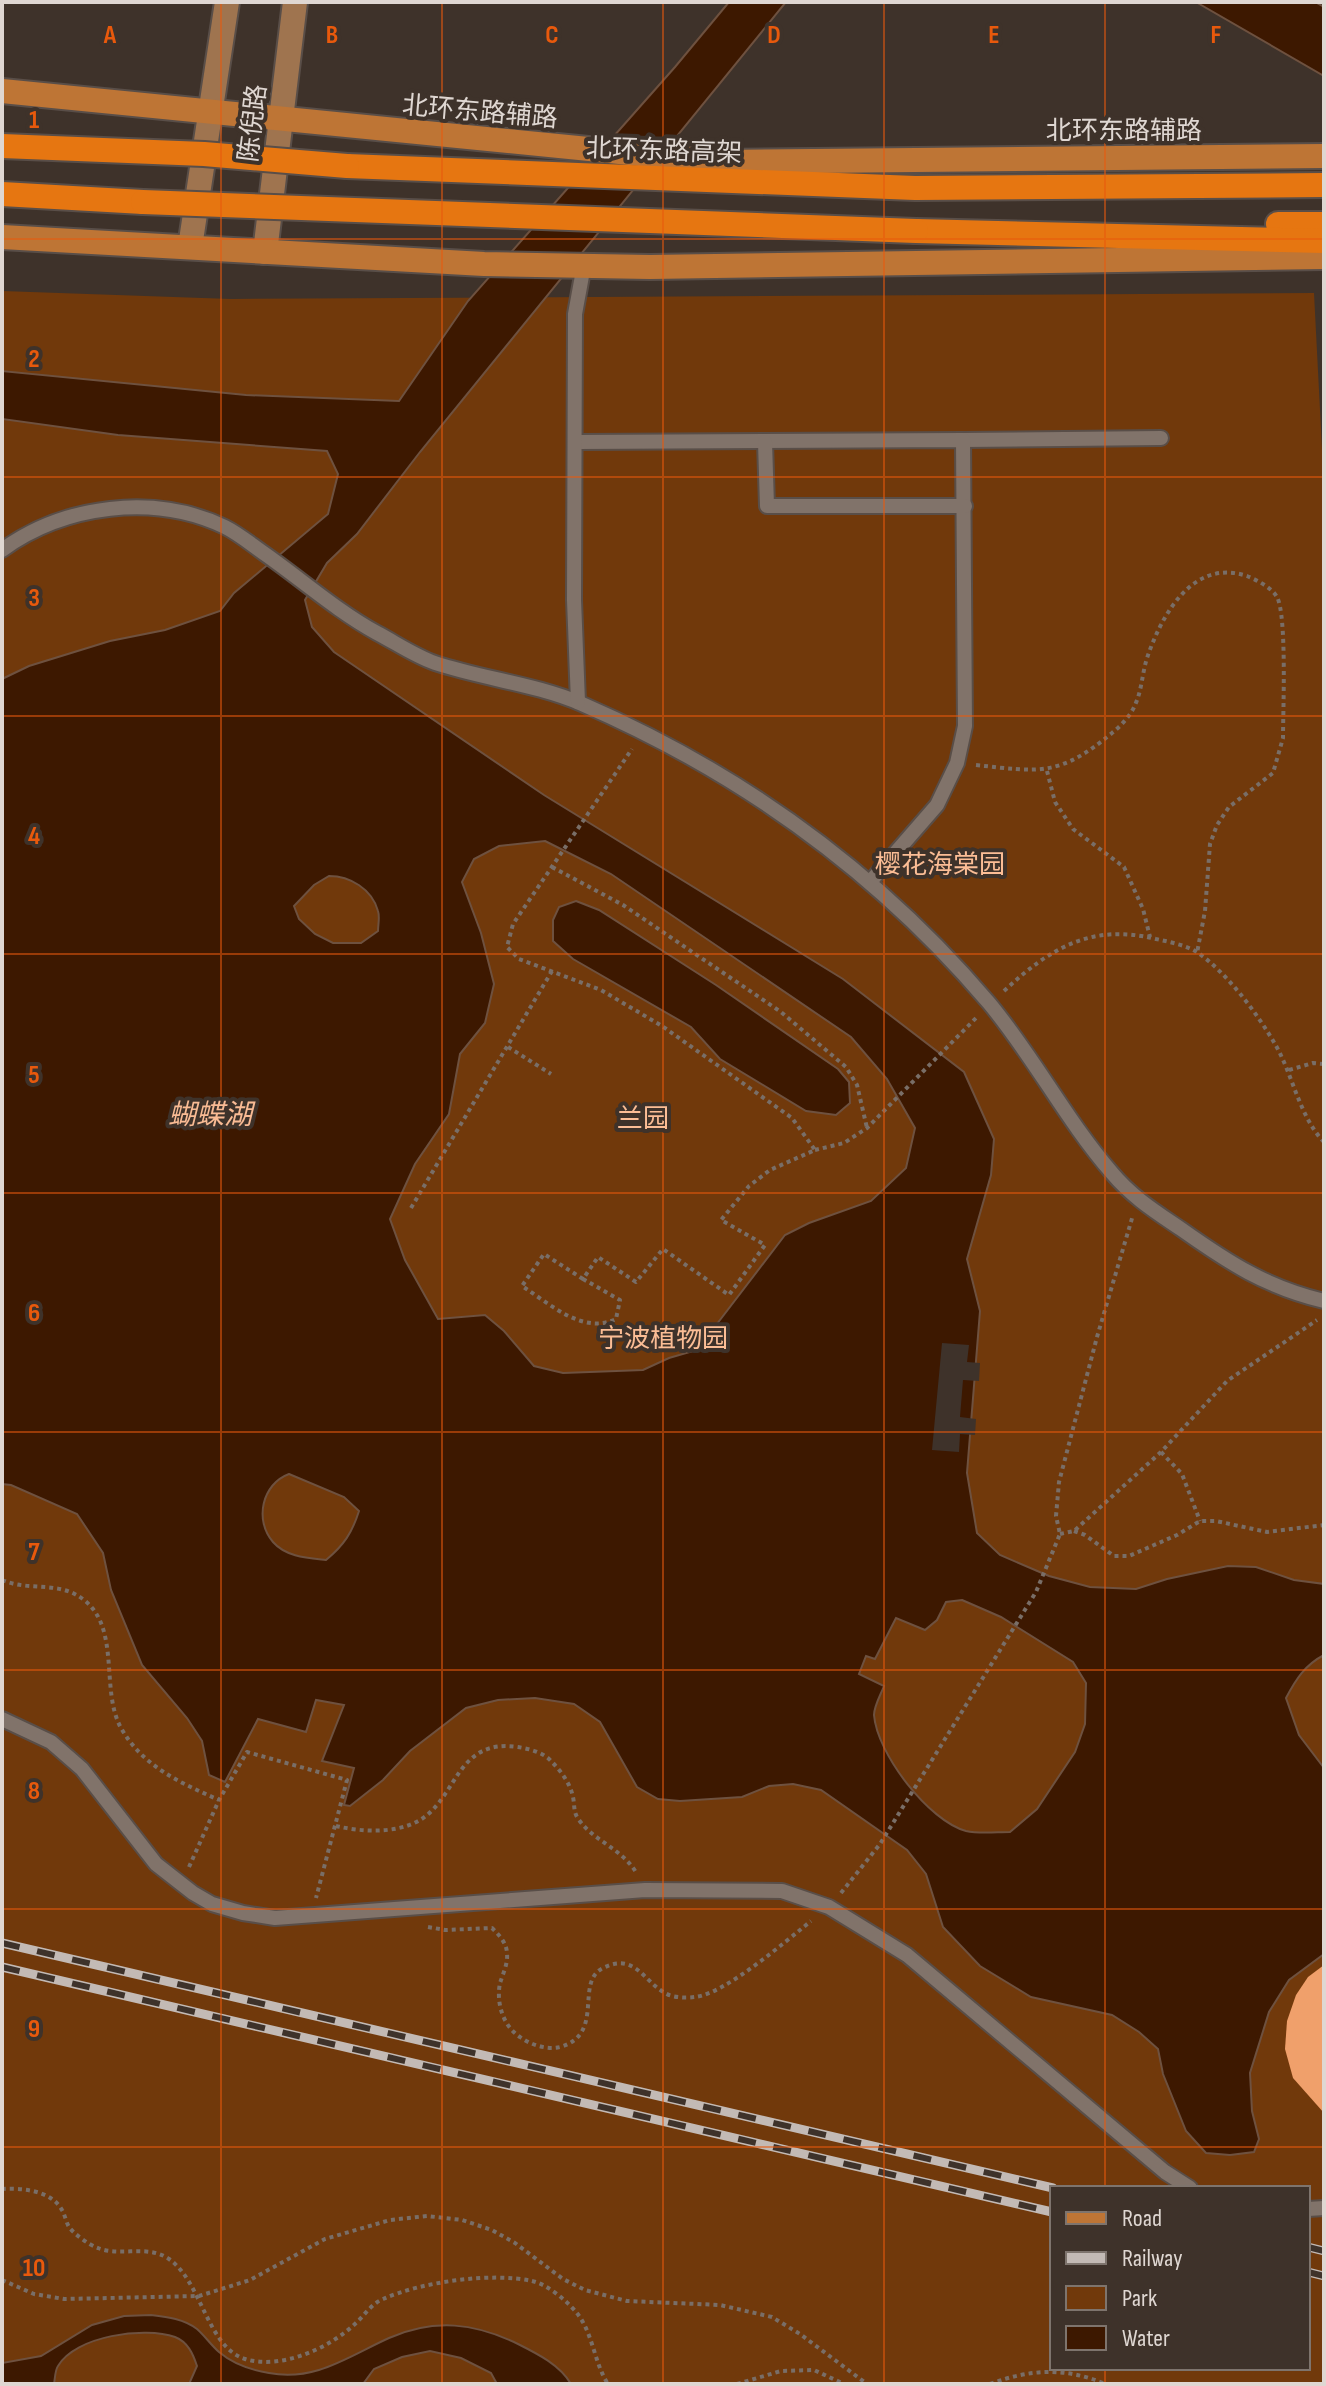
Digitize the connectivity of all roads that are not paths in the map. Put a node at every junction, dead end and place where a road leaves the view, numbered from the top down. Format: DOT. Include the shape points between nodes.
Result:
graph roads {
  1 [pos="227,2"];
  2 [pos="295,2"];
  3 [pos="2,91"];
  4 [pos="210,111"];
  5 [pos="281,120"];
  6 [pos="2,146"];
  7 [pos="1324,156"];
  8 [pos="1324,170"];
  9 [pos="1324,185"];
  10 [pos="915,188"];
  11 [pos="2,194"];
  12 [pos="1324,224"];
  13 [pos="916,231"];
  14 [pos="2,237"];
  15 [pos="1324,241"];
  16 [pos="190,247"];
  17 [pos="265,252"];
  18 [pos="1324,257"];
  19 [pos="584,265"];
  20 [pos="1161,438"];
  21 [pos="963,440"];
  22 [pos="577,442"];
  23 [pos="765,442"];
  24 [pos="965,506"];
  25 [pos="2,550"];
  26 [pos="578,702"];
  27 [pos="870,882"];
  28 [pos="1324,1301"];
  29 [pos="2,1719"];
  30 [pos="1187,2186"];
  1 -- 4 [label="street, 陈倪路"];
  2 -- 5 [label="street, 陈倪路"];
  3 -- 4 [label="main road, 北环东路辅路"];
  4 -- 5 [label="main road, 北环东路辅路"];
  4 -- 16 [label="street, 陈倪路"];
  5 -- 7 [label="main road, 北环东路辅路" via="720,162"];
  5 -- 17 [label="street, 陈倪路"];
  6 -- 10 [label="highway, 北环东路高架, bridge" via="347,166"];
  8 -- 10 [label="highway"];
  9 -- 10 [label="highway, 北环东路高架"];
  11 -- 13 [label="highway, bridge"];
  12 -- 13 [label="highway"];
  13 -- 15 [label="highway"];
  14 -- 16 [label="main road"];
  16 -- 17 [label="main road"];
  17 -- 19 [label="main road"];
  18 -- 19 [label="main road"];
  19 -- 22 [label="lane" via="575,314"];
  20 -- 21 [label="lane"];
  21 -- 23 [label="lane"];
  21 -- 24 [label="lane"];
  22 -- 23 [label="lane"];
  22 -- 26 [label="lane"];
  23 -- 24 [label="lane" via="767,506"];
  24 -- 27 [label="lane" via="965,726 957,763 937,805"];
  25 -- 26 [label="lane" via="47,524 127,506 179,513 224,527 358,622 431,661"];
  26 -- 27 [label="lane" via="745,789"];
  27 -- 28 [label="lane" via="990,1004 1076,1127 1137,1200 1257,1279"];
  29 -- 30 [label="lane" via="51,1742 82,1769 156,1864 212,1904 243,1913 311,1916 645,1890 782,1891 829,1907 907,1955"];
}
